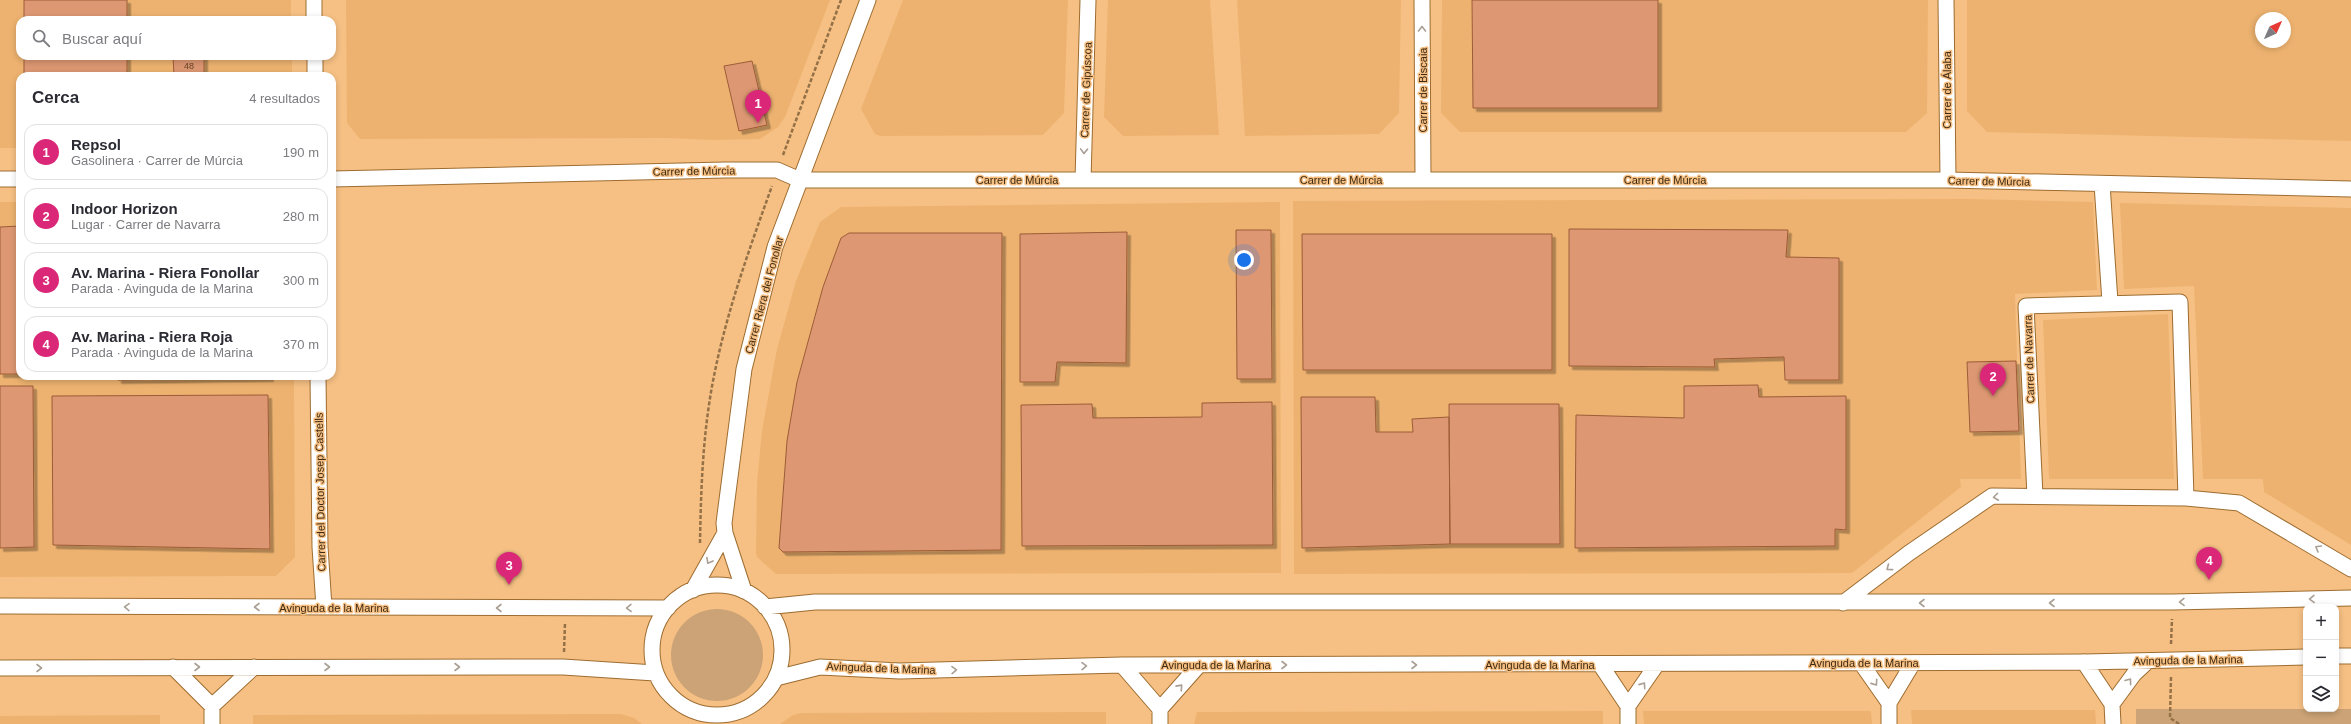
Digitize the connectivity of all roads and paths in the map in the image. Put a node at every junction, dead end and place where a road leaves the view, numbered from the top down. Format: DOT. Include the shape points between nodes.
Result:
graph roads {
  1 [pos="314,0"];
  2 [pos="868,0"];
  3 [pos="1088,0"];
  4 [pos="1422,0"];
  5 [pos="1946,0"];
  6 [pos="314,16"];
  7 [pos="314,60"];
  8 [pos="315,72"];
  9 [pos="0,179"];
  10 [pos="16,179"];
  11 [pos="336,179"];
  12 [pos="800,180"];
  13 [pos="1083,180"];
  14 [pos="1423,180"];
  15 [pos="1948,180"];
  16 [pos="2102,184"];
  17 [pos="2351,189"];
  18 [pos="2110,302"];
  19 [pos="318,380"];
  20 [pos="2035,496"];
  21 [pos="2186,498"];
  22 [pos="725,533"];
  23 [pos="2351,569"];
  24 [pos="693,590"];
  25 [pos="744,591"];
  26 [pos="2351,598"];
  27 [pos="1843,603"];
  28 [pos="0,606"];
  29 [pos="324,607"];
  30 [pos="765,607"];
  31 [pos="668,608"];
  32 [pos="565,609"];
  33 [pos="2339,656"];
  34 [pos="2351,656"];
  35 [pos="2303,657"];
  36 [pos="2148,661"];
  37 [pos="2084,662"];
  38 [pos="1862,663"];
  39 [pos="1913,663"];
  40 [pos="1600,664"];
  41 [pos="1657,664"];
  42 [pos="1199,665"];
  43 [pos="1122,666"];
  44 [pos="173,667"];
  45 [pos="254,667"];
  46 [pos="563,667"];
  47 [pos="0,668"];
  48 [pos="656,673"];
  49 [pos="776,678"];
  50 [pos="1889,702"];
  51 [pos="2112,704"];
  52 [pos="212,706"];
  53 [pos="1628,706"];
  54 [pos="750,707"];
  55 [pos="688,709"];
  56 [pos="1160,709"];
  57 [pos="2170,709"];
  58 [pos="212,724"];
  59 [pos="692,724"];
  60 [pos="742,724"];
  61 [pos="1160,724"];
  62 [pos="1628,724"];
  63 [pos="1889,724"];
  64 [pos="2113,724"];
  65 [pos="2179,724"];
  1 -- 6 [label="street"];
  2 -- 12 [label="street, Carrer Riera del Fonollar"];
  3 -- 13 [label="street, Carrer de Gipúscoa, one-way"];
  14 -- 4 [label="street, Carrer de Biscaia, one-way"];
  5 -- 15 [label="street, Carrer de Álaba"];
  7 -- 8 [label="street"];
  9 -- 10 [label="street"];
  11 -- 12 [label="street, Carrer de Múrcia" via="777,170"];
  12 -- 13 [label="street, Carrer de Múrcia"];
  12 -- 22 [label="street, Carrer Riera del Fonollar" via="775,247 744,369 724,523"];
  13 -- 14 [label="street, Carrer de Múrcia"];
  14 -- 15 [label="street, Carrer de Múrcia"];
  15 -- 16 [label="street, Carrer de Múrcia"];
  16 -- 17 [label="street, Carrer de Múrcia"];
  16 -- 18 [label="street"];
  18 -- 20 [label="street, Carrer de Navarra" via="2026,306"];
  18 -- 21 [label="street, Carrer de Navarra" via="2180,302"];
  19 -- 29 [label="street, Carrer del Doctor Josep Castells" via="320,547"];
  20 -- 21 [label="street"];
  20 -- 27 [label="street, one-way" via="1992,496 1909,553"];
  23 -- 21 [label="street, one-way" via="2239,503"];
  22 -- 24 [label="street, one-way"];
  22 -- 25 [label="street"];
  24 -- 25 [label="street" via="719,585"];
  24 -- 31 [label="street" via="675,600"];
  25 -- 30 [label="street"];
  26 -- 27 [label="street, one-way" via="2164,602"];
  27 -- 30 [label="street" via="815,602"];
  29 -- 28 [label="street, Avinguda de la Marina, one-way"];
  32 -- 29 [label="street, Avinguda de la Marina, one-way"];
  30 -- 49 [label="street" via="778,628 781,641 780,666"];
  31 -- 32 [label="street, Avinguda de la Marina, one-way"];
  31 -- 48 [label="street" via="658,622 653,638 652,656"];
  32 -- 46 [label="path"];
  33 -- 34 [label="street"];
  35 -- 36 [label="street, Avinguda de la Marina"];
  36 -- 37 [label="street, Avinguda de la Marina"];
  51 -- 36 [label="street, one-way" via="2134,674"];
  37 -- 39 [label="street, Avinguda de la Marina"];
  37 -- 51 [label="street"];
  38 -- 39 [label="street, Avinguda de la Marina"];
  38 -- 41 [label="street, Avinguda de la Marina"];
  38 -- 50 [label="street, one-way"];
  39 -- 50 [label="street"];
  40 -- 41 [label="street, Avinguda de la Marina"];
  42 -- 40 [label="street, Avinguda de la Marina, one-way"];
  40 -- 53 [label="street"];
  53 -- 41 [label="street, one-way"];
  42 -- 43 [label="street, Avinguda de la Marina"];
  56 -- 42 [label="street, one-way"];
  49 -- 43 [label="street, Avinguda de la Marina, one-way" via="820,667 900,671"];
  43 -- 56 [label="street"];
  44 -- 45 [label="street, one-way"];
  47 -- 44 [label="street, one-way"];
  44 -- 52 [label="street"];
  45 -- 46 [label="street, one-way"];
  45 -- 52 [label="street"];
  46 -- 48 [label="street"];
  48 -- 55 [label="street" via="672,698"];
  49 -- 54 [label="street" via="763,697"];
  50 -- 63 [label="street"];
  51 -- 64 [label="street"];
  52 -- 58 [label="street"];
  53 -- 62 [label="street"];
  54 -- 55 [label="street" via="719,716"];
  54 -- 60 [label="street"];
  55 -- 59 [label="street"];
  56 -- 61 [label="street"];
  57 -- 65 [label="path" via="2170,718"];
}
